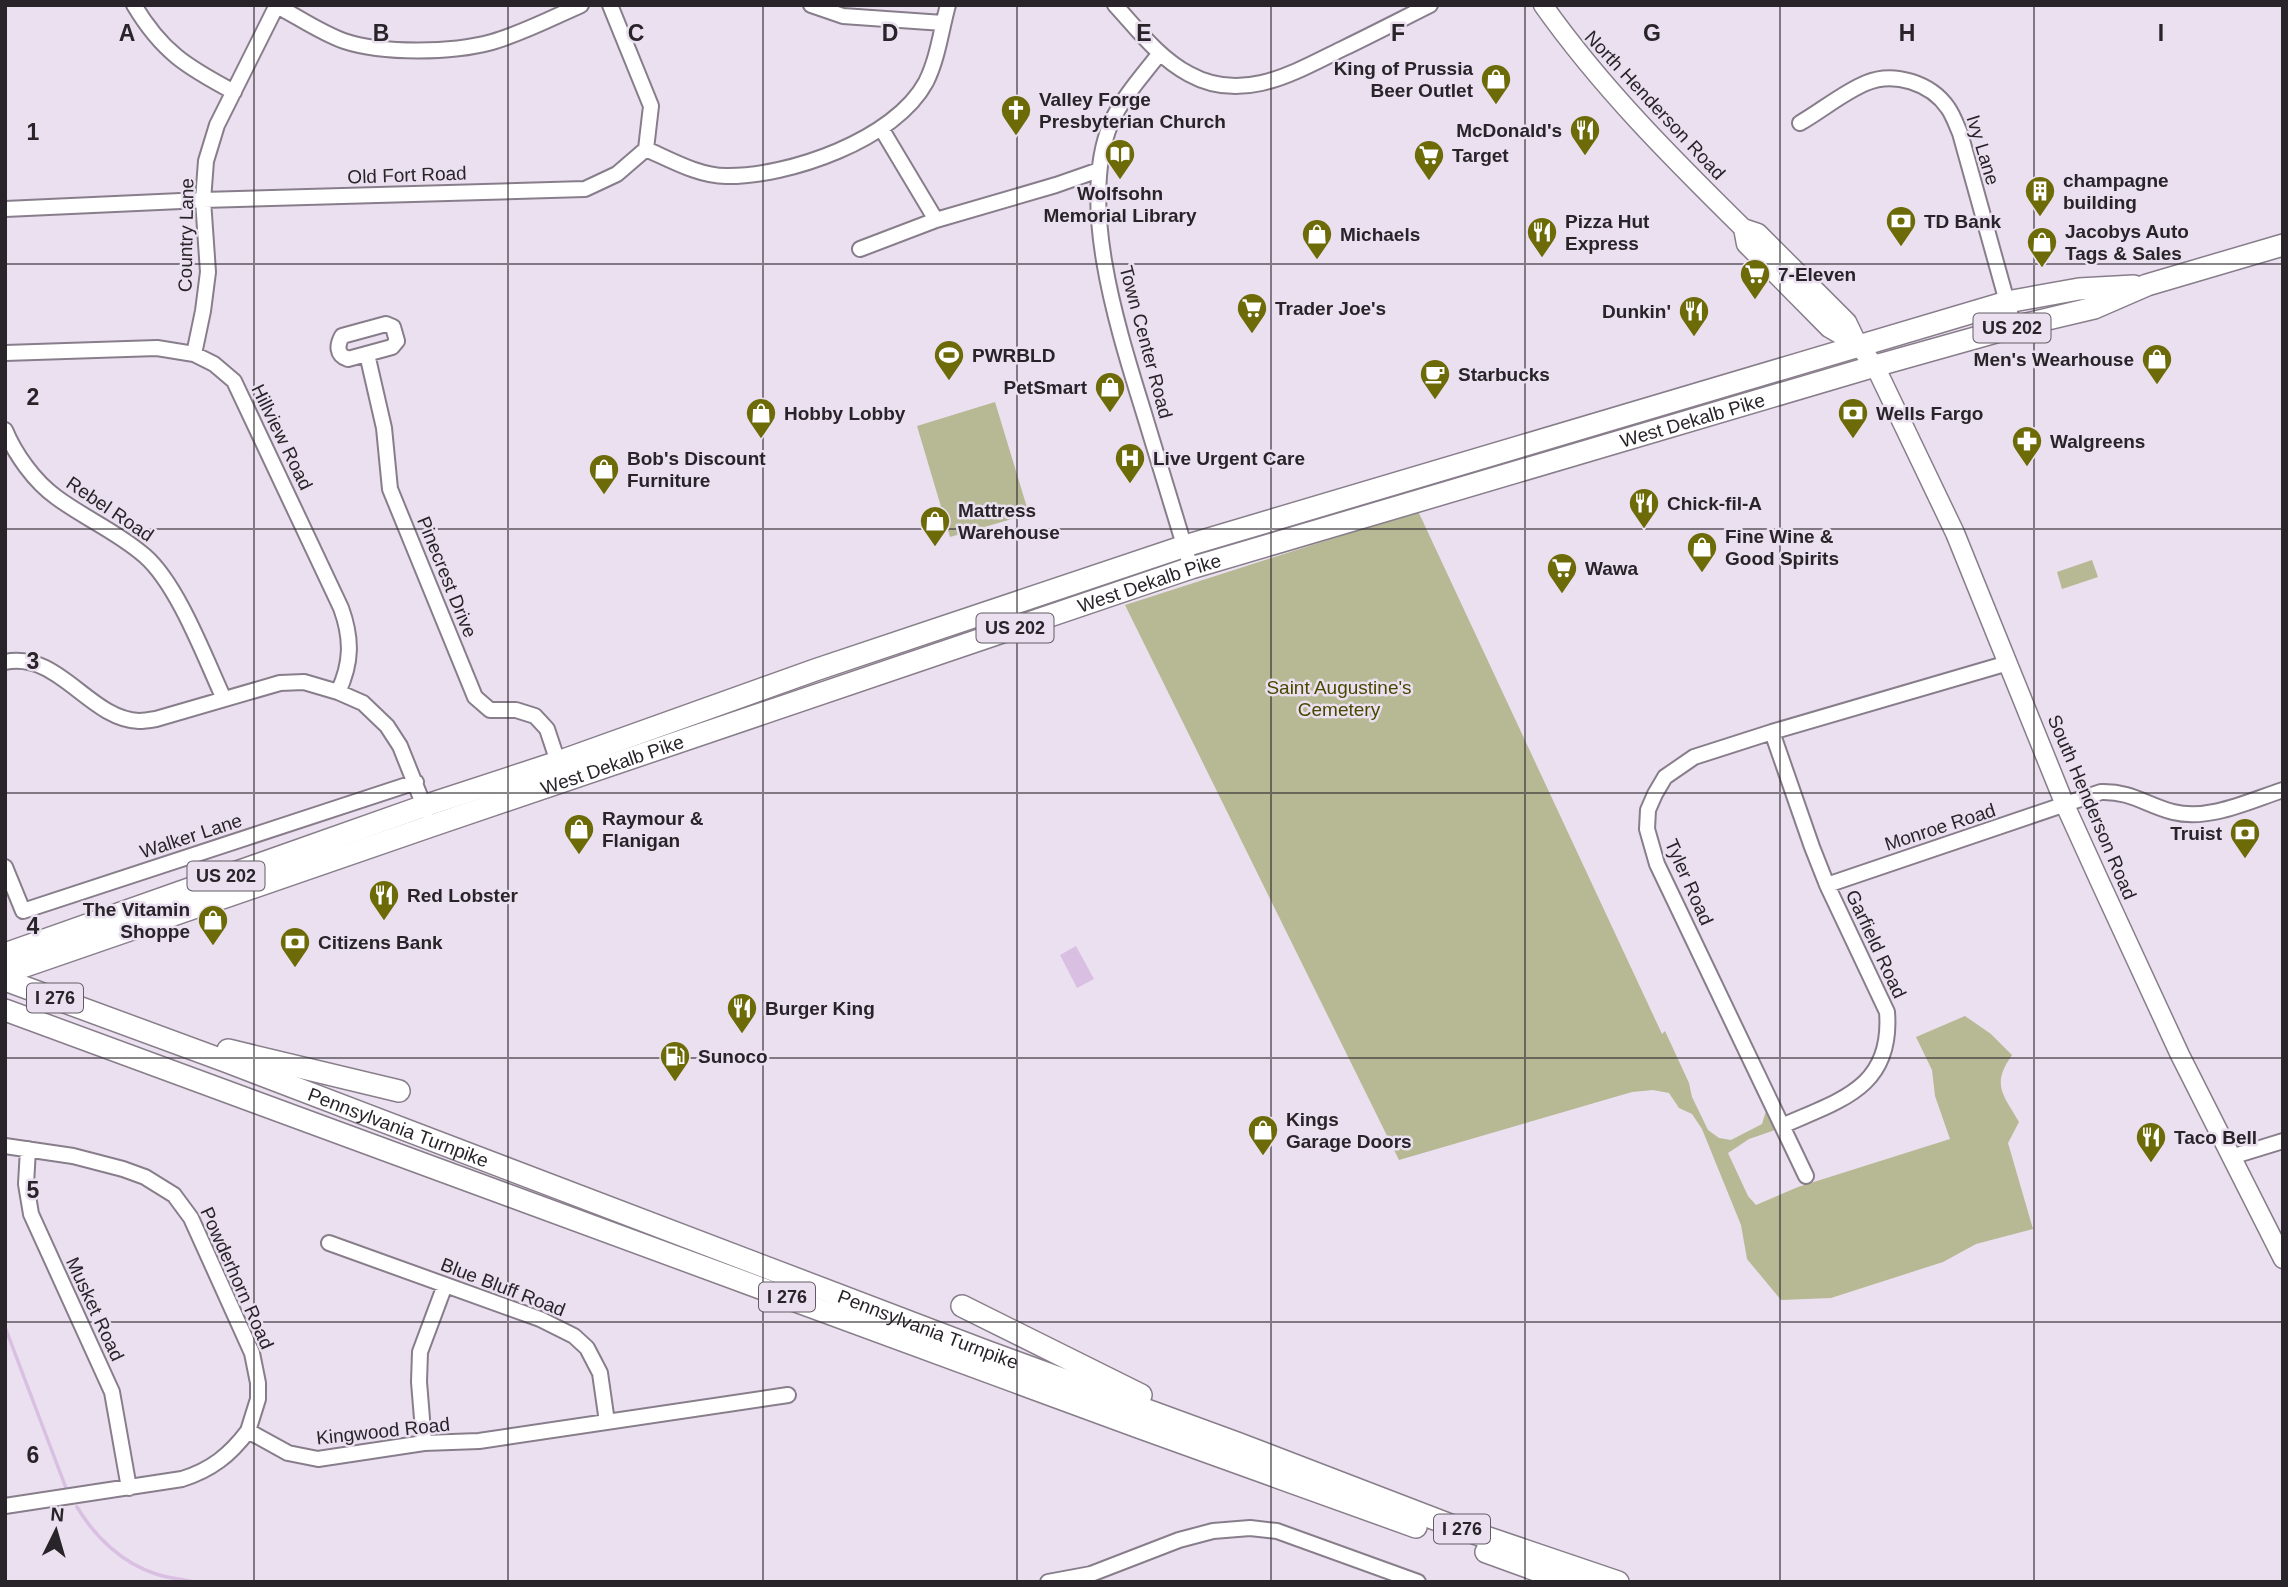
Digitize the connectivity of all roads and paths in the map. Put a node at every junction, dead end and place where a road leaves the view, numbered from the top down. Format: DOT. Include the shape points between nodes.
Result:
graph roads {
  1 [pos="134,5"];
  2 [pos="581,5"];
  3 [pos="610,5"];
  4 [pos="811,5"];
  5 [pos="948,5"];
  6 [pos="1115,5"];
  7 [pos="1430,5"];
  8 [pos="1543,5"];
  9 [pos="277,6"];
  10 [pos="943,23"];
  11 [pos="1160,53"];
  12 [pos="234,92"];
  13 [pos="1800,123"];
  14 [pos="881,128"];
  15 [pos="646,149"];
  16 [pos="1099,170"];
  17 [pos="203,200"];
  18 [pos="5,209"];
  19 [pos="936,220"];
  20 [pos="2283,245"];
  21 [pos="860,249"];
  22 [pos="2147,285"];
  23 [pos="2007,302"];
  24 [pos="2014,327"];
  25 [pos="1858,345"];
  26 [pos="5,353"];
  27 [pos="194,354"];
  28 [pos="367,354"];
  29 [pos="1875,366"];
  30 [pos="5,430"];
  31 [pos="1571,431"];
  32 [pos="1501,451"];
  33 [pos="1496,478"];
  34 [pos="1444,492"];
  35 [pos="1185,546"];
  36 [pos="1191,568"];
  37 [pos="5,662"];
  38 [pos="2008,663"];
  39 [pos="338,692"];
  40 [pos="224,699"];
  41 [pos="1772,732"];
  42 [pos="558,762"];
  43 [pos="416,782"];
  44 [pos="2283,790"];
  45 [pos="2066,805"];
  46 [pos="428,816"];
  47 [pos="5,867"];
  48 [pos="1827,885"];
  49 [pos="5,954"];
  50 [pos="5,973"];
  51 [pos="5,980"];
  52 [pos="5,1010"];
  53 [pos="105,1016"];
  54 [pos="399,1091"];
  55 [pos="1782,1126"];
  56 [pos="2283,1141"];
  57 [pos="5,1146"];
  58 [pos="28,1149"];
  59 [pos="2231,1157"];
  60 [pos="1806,1176"];
  61 [pos="329,1243"];
  62 [pos="2283,1259"];
  63 [pos="445,1285"];
  64 [pos="962,1307"];
  65 [pos="788,1395"];
  66 [pos="607,1422"];
  67 [pos="248,1431"];
  68 [pos="424,1443"];
  69 [pos="1237,1443"];
  70 [pos="129,1488"];
  71 [pos="5,1506"];
  72 [pos="1048,1582"];
  73 [pos="1418,1582"];
  74 [pos="1569,1582"];
  75 [pos="1618,1582"];
  1 -- 12 [label="street" via="164,48"];
  2 -- 9 [label="street" via="491,42 414,50 373,48 341,40"];
  3 -- 15 [label="street" via="651,106"];
  4 -- 10 [label="street" via="844,16"];
  5 -- 10 [label="street"];
  6 -- 11 [label="street"];
  7 -- 11 [label="street" via="1293,73 1255,85 1229,87 1203,81"];
  8 -- 25 [label="main road, North Henderson Road" via="1629,113 1743,228 1758,233 1847,322"];
  9 -- 12 [label="street, Country Lane"];
  10 -- 14 [label="street" via="925,83"];
  11 -- 16 [label="street, Town Center Road" via="1111,123"];
  12 -- 17 [label="street, Country Lane" via="206,161"];
  13 -- 23 [label="street, Ivy Lane" via="1866,83 1886,78 1924,86 1939,97 1950,109 1959,133"];
  14 -- 15 [label="street" via="836,152 760,174 724,177 688,168"];
  14 -- 19 [label="street"];
  15 -- 17 [label="street, Old Fort Road" via="617,174 585,189"];
  16 -- 19 [label="street"];
  16 -- 35 [label="street, Town Center Road" via="1100,226 1112,304"];
  17 -- 18 [label="street, Old Fort Road"];
  17 -- 27 [label="street, Country Lane" via="208,272"];
  19 -- 21 [label="street"];
  20 -- 22 [label="highway, West Dekalb Pike / US 202"];
  22 -- 23 [label="highway, West Dekalb Pike / US 202" via="2079,289"];
  22 -- 24 [label="highway, West Dekalb Pike / US 202" via="2094,309"];
  23 -- 24 [label="street, Ivy Lane"];
  23 -- 25 [label="highway, West Dekalb Pike / US 202"];
  24 -- 29 [label="highway, West Dekalb Pike / US 202"];
  25 -- 29 [label="main road, North Henderson Road"];
  25 -- 31 [label="highway, West Dekalb Pike / US 202"];
  26 -- 27 [label="street, Hillview Road" via="157,348"];
  27 -- 39 [label="street, Hillview Road" via="233,381 341,608 351,652"];
  28 -- 42 [label="street, Pinecrest Drive" via="384,428 390,489 475,697 490,710 535,716 547,729"];
  29 -- 33 [label="highway, West Dekalb Pike / US 202"];
  29 -- 38 [label="main road, South Henderson Road" via="1955,533"];
  30 -- 40 [label="street, Rebel Road" via="12,447 54,496 146,556 162,575"];
  31 -- 32 [label="highway, West Dekalb Pike / US 202"];
  31 -- 33 [label="highway" via="1507,461"];
  32 -- 34 [label="highway"];
  32 -- 35 [label="highway, West Dekalb Pike / US 202"];
  33 -- 34 [label="highway, West Dekalb Pike / US 202"];
  34 -- 36 [label="highway, West Dekalb Pike / US 202"];
  35 -- 36 [label="street, Town Center Road"];
  35 -- 42 [label="highway, West Dekalb Pike / US 202"];
  36 -- 46 [label="highway, West Dekalb Pike / US 202"];
  37 -- 40 [label="street" via="30,662 49,670 102,707 139,721"];
  38 -- 41 [label="street, Tyler Road"];
  38 -- 45 [label="main road, South Henderson Road"];
  39 -- 40 [label="street" via="304,682 280,683"];
  39 -- 43 [label="street" via="363,704 387,726"];
  41 -- 48 [label="street, Garfield Road"];
  41 -- 55 [label="street, Tyler Road" via="1693,757 1679,766 1655,794 1647,829 1657,864"];
  42 -- 46 [label="highway, West Dekalb Pike / US 202"];
  43 -- 46 [label="street"];
  43 -- 47 [label="street, Walker Lane" via="23,911"];
  44 -- 45 [label="street, Monroe Road" via="2207,814 2172,812 2114,791"];
  45 -- 48 [label="street, Monroe Road"];
  45 -- 59 [label="main road, South Henderson Road"];
  46 -- 49 [label="highway, West Dekalb Pike / US 202"];
  46 -- 50 [label="highway, West Dekalb Pike / US 202"];
  48 -- 55 [label="street, Garfield Road" via="1887,1013 1886,1049 1880,1064 1853,1093"];
  51 -- 53 [label="highway, Pennsylvania Turnpike / I 276"];
  52 -- 74 [label="highway, Pennsylvania Turnpike / I 276"];
  53 -- 54 [label="highway"];
  53 -- 69 [label="highway, Pennsylvania Turnpike / I 276"];
  55 -- 60 [label="street, Tyler Road"];
  56 -- 59 [label="street"];
  57 -- 58 [label="street, Powderhorn Road"];
  58 -- 67 [label="street, Powderhorn Road" via="123,1169 160,1185 182,1204 252,1353 258,1399"];
  58 -- 70 [label="street, Musket Road" via="26,1184 31,1214 112,1392"];
  59 -- 62 [label="main road, South Henderson Road"];
  61 -- 63 [label="street, Blue Bluff Road"];
  63 -- 66 [label="street, Blue Bluff Road" via="575,1336 600,1373"];
  63 -- 68 [label="street" via="420,1352"];
  64 -- 69 [label="highway"];
  65 -- 66 [label="street, Kingwood Road"];
  66 -- 68 [label="street, Kingwood Road" via="479,1441"];
  67 -- 68 [label="street, Kingwood Road" via="288,1453 318,1459"];
  67 -- 70 [label="street" via="224,1458 198,1474"];
  69 -- 75 [label="highway, Pennsylvania Turnpike / I 276" via="1453,1526"];
  70 -- 71 [label="street"];
  72 -- 73 [label="street" via="1091,1574 1179,1540 1250,1528 1277,1531"];
}
